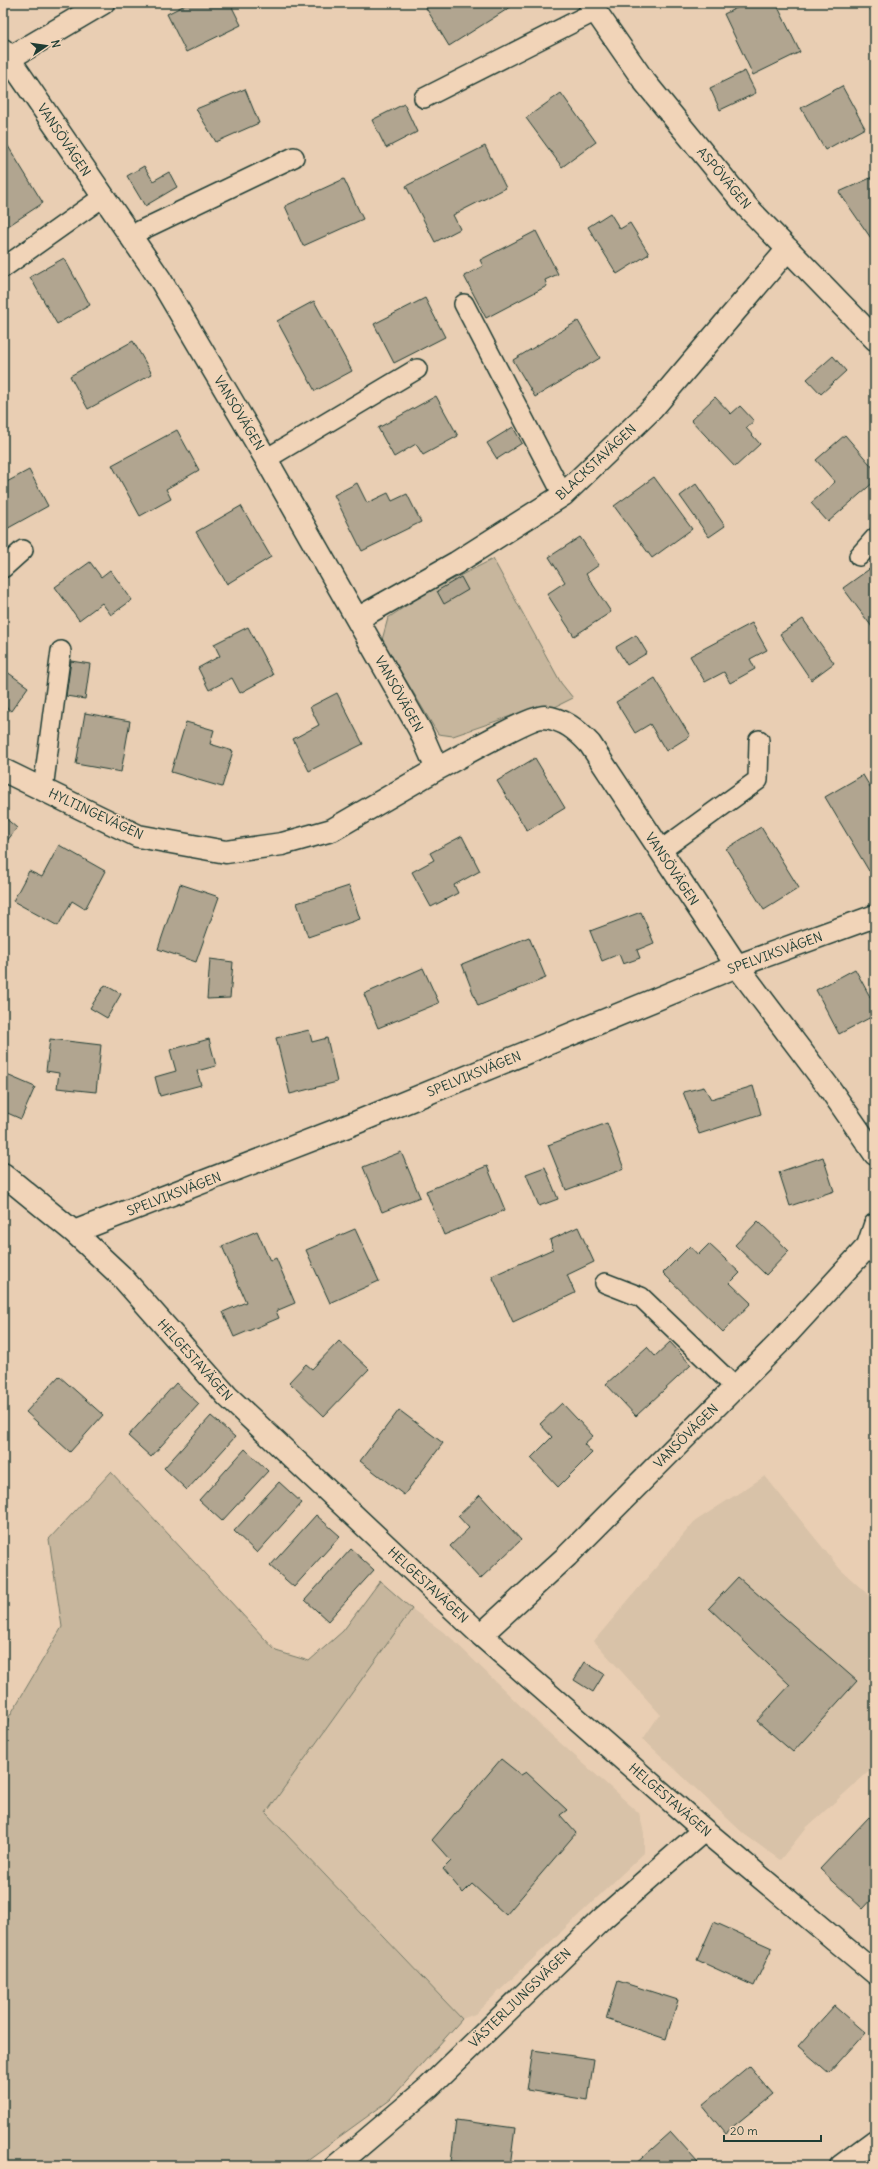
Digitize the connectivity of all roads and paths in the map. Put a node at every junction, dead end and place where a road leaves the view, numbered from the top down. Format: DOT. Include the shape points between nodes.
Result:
graph roads {
  1 [pos="103,3"];
  2 [pos="593,7"];
  3 [pos="5,57"];
  4 [pos="424,98"];
  5 [pos="294,157"];
  6 [pos="103,197"];
  7 [pos="129,236"];
  8 [pos="788,249"];
  9 [pos="3,268"];
  10 [pos="464,304"];
  11 [pos="875,338"];
  12 [pos="417,369"];
  13 [pos="266,459"];
  14 [pos="564,495"];
  15 [pos="875,538"];
  16 [pos="22,550"];
  17 [pos="859,556"];
  18 [pos="3,568"];
  19 [pos="357,619"];
  20 [pos="61,650"];
  21 [pos="759,740"];
  22 [pos="437,769"];
  23 [pos="3,770"];
  24 [pos="43,790"];
  25 [pos="660,851"];
  26 [pos="875,916"];
  27 [pos="737,966"];
  28 [pos="875,1154"];
  29 [pos="3,1174"];
  30 [pos="875,1225"];
  31 [pos="74,1232"];
  32 [pos="605,1283"];
  33 [pos="735,1387"];
  34 [pos="481,1635"];
  35 [pos="704,1830"];
  36 [pos="875,1973"];
  37 [pos="875,2141"];
  38 [pos="336,2166"];
  39 [pos="841,2166"];
  1 -- 3 [label="street"];
  2 -- 4 [label="lane"];
  2 -- 8 [label="street, ASPÖVÄGEN" via="644,81 748,208"];
  3 -- 6 [label="street, VANSÖVÄGEN"];
  5 -- 7 [label="lane"];
  6 -- 7 [label="street, VANSÖVÄGEN"];
  6 -- 9 [label="lane"];
  7 -- 13 [label="street, VANSÖVÄGEN" via="160,279"];
  8 -- 11 [label="street, ASPÖVÄGEN"];
  8 -- 14 [label="street, BLACKSTAVÄGEN" via="653,408"];
  10 -- 14 [label="lane"];
  12 -- 13 [label="lane"];
  13 -- 19 [label="street, VANSÖVÄGEN"];
  14 -- 19 [label="street, BLACKSTAVÄGEN" via="456,563"];
  15 -- 17 [label="lane"];
  16 -- 18 [label="lane"];
  19 -- 22 [label="street, VANSÖVÄGEN" via="420,730"];
  20 -- 24 [label="lane"];
  21 -- 25 [label="lane" via="758,780"];
  22 -- 24 [label="street, HYLTINGEVÄGEN" via="332,830 282,844 226,852 138,836"];
  22 -- 25 [label="street, VANSÖVÄGEN" via="517,727 542,717 561,721 575,728 590,744"];
  23 -- 24 [label="street, HYLTINGEVÄGEN"];
  25 -- 27 [label="street, VANSÖVÄGEN"];
  26 -- 27 [label="street, SPELVIKSVÄGEN"];
  27 -- 28 [label="street, VANSÖVÄGEN" via="830,1088"];
  27 -- 31 [label="street, SPELVIKSVÄGEN" via="355,1123"];
  29 -- 31 [label="street, HELGESTAVÄGEN"];
  30 -- 33 [label="street, VANSÖVÄGEN" via="868,1246"];
  31 -- 34 [label="street, HELGESTAVÄGEN" via="121,1276 227,1396"];
  32 -- 33 [label="lane" via="641,1297"];
  33 -- 34 [label="street, VANSÖVÄGEN" via="567,1556"];
  34 -- 35 [label="street, HELGESTAVÄGEN"];
  35 -- 36 [label="street, HELGESTAVÄGEN"];
  35 -- 38 [label="street, VÄSTERLJUNGSVÄGEN" via="602,1919 429,2087"];
  37 -- 39 [label="street"];
}
